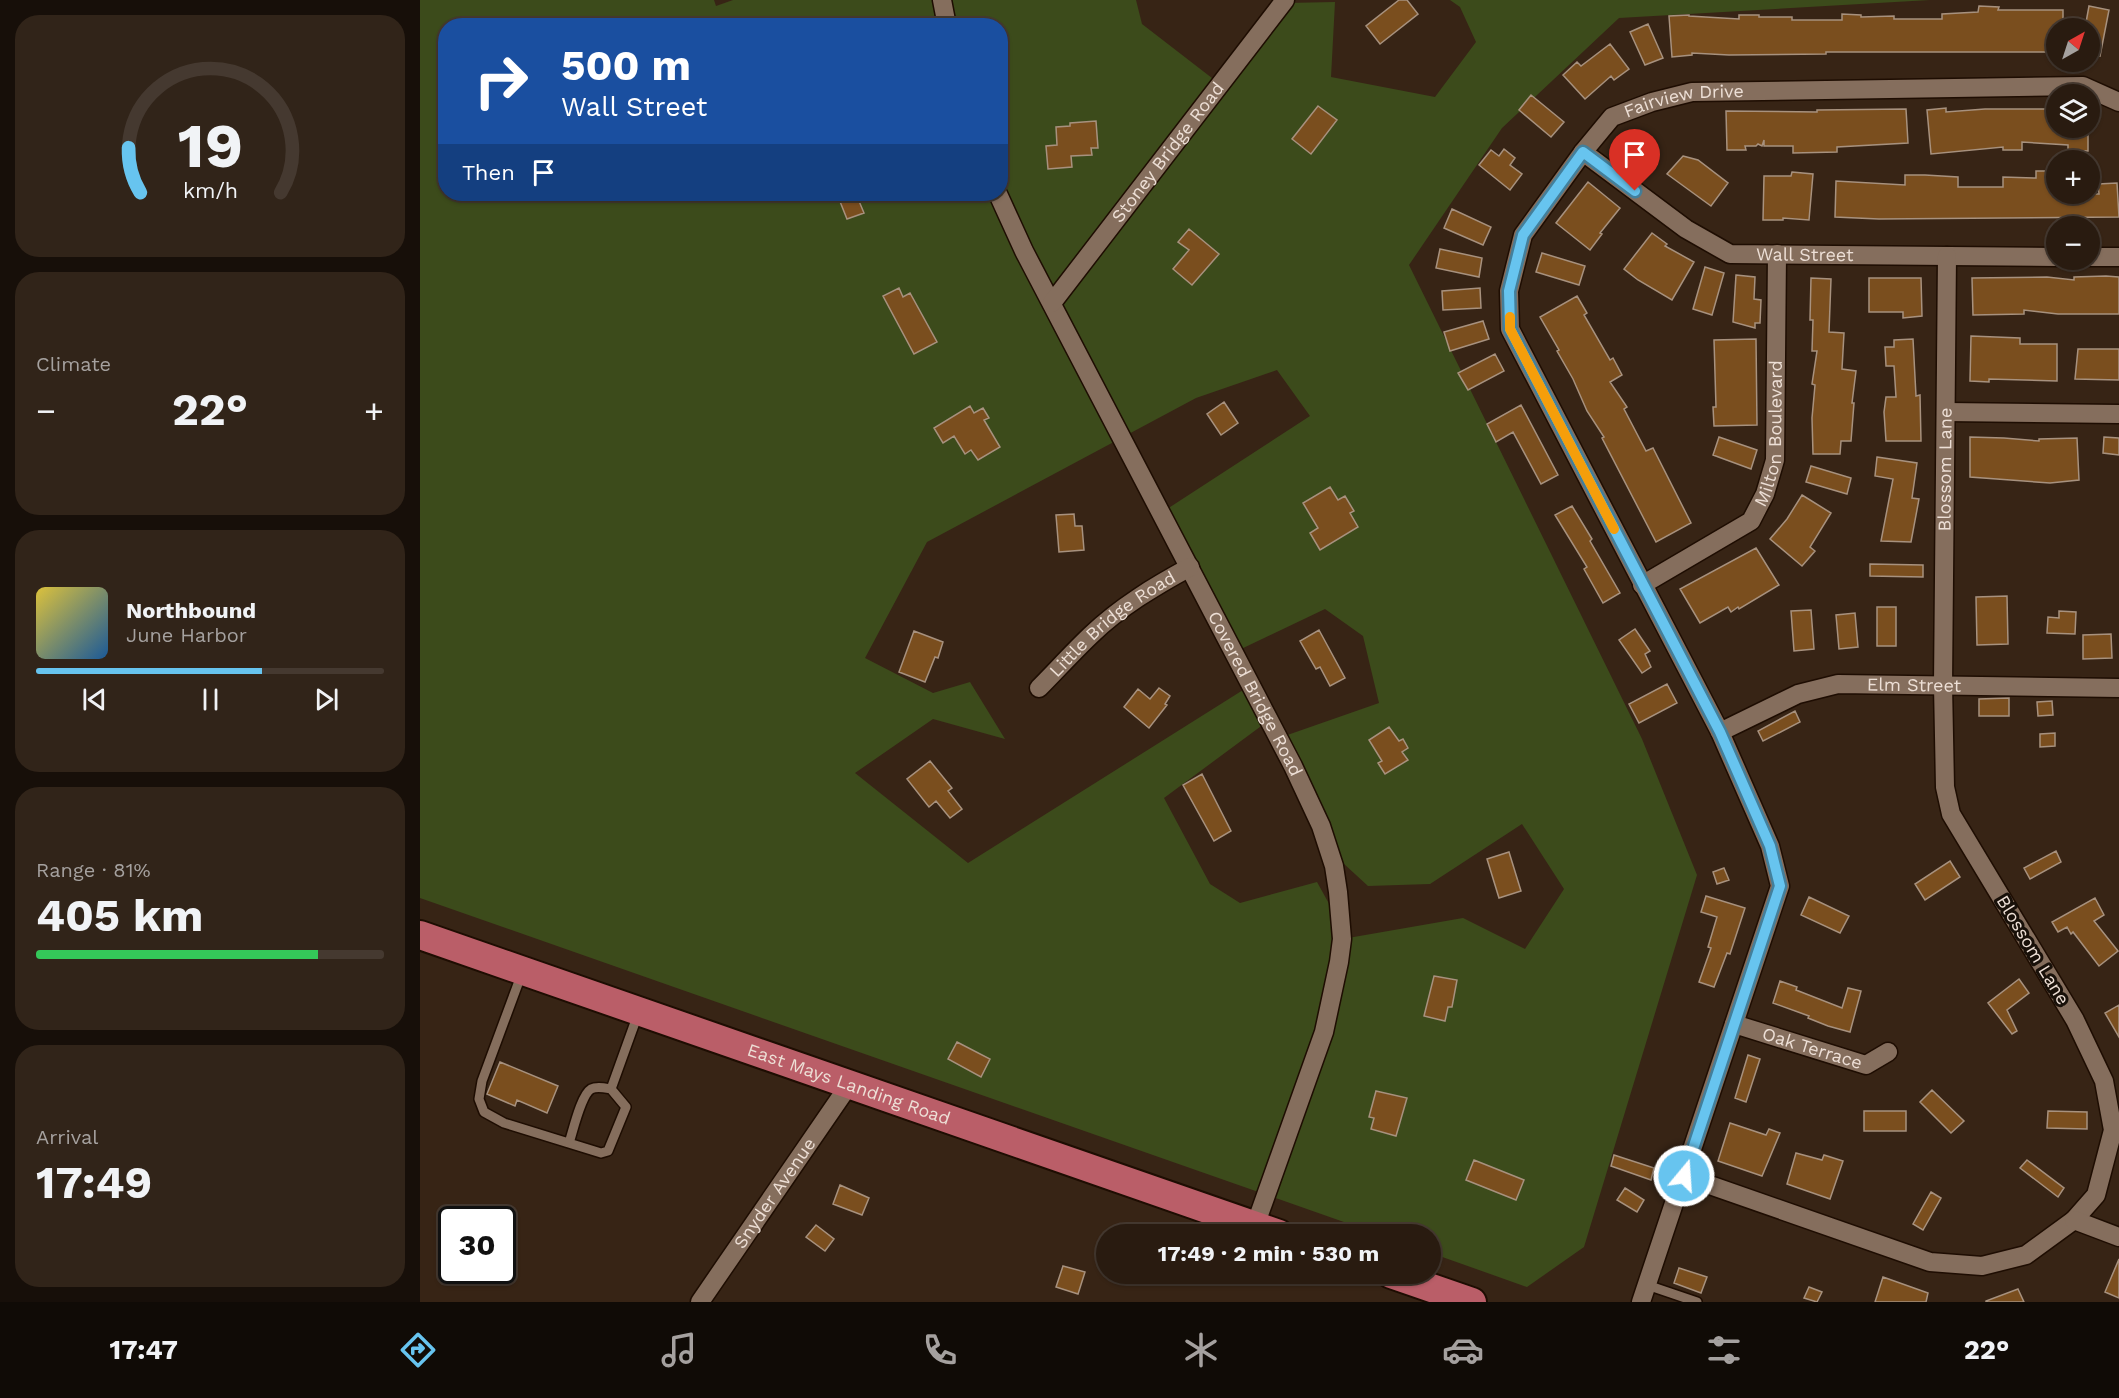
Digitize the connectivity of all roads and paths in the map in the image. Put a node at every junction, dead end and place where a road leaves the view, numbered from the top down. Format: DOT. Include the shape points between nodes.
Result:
graph roads {
  1 [pos="942,0"];
  2 [pos="1285,0"];
  3 [pos="945,18"];
  4 [pos="2119,102"];
  5 [pos="1583,152"];
  6 [pos="1001,201"];
  7 [pos="1777,254"];
  8 [pos="1947,256"];
  9 [pos="2046,257"];
  10 [pos="2100,257"];
  11 [pos="2119,257"];
  12 [pos="1052,303"];
  13 [pos="1946,412"];
  14 [pos="2119,414"];
  15 [pos="1190,567"];
  16 [pos="1642,585"];
  17 [pos="1943,685"];
  18 [pos="1039,688"];
  19 [pos="2119,688"];
  20 [pos="1720,732"];
  21 [pos="420,935"];
  22 [pos="523,971"];
  23 [pos="639,1012"];
  24 [pos="1734,1024"];
  25 [pos="1888,1052"];
  26 [pos="849,1085"];
  27 [pos="611,1089"];
  28 [pos="569,1143"];
  29 [pos="1684,1176"];
  30 [pos="2074,1220"];
  31 [pos="1250,1224"];
  32 [pos="1269,1224"];
  33 [pos="2119,1236"];
  34 [pos="1419,1284"];
  35 [pos="1644,1294"];
  36 [pos="700,1302"];
  37 [pos="1472,1302"];
  38 [pos="1697,1302"];
  1 -- 3 [label="street"];
  2 -- 12 [label="street, Stoney Bridge Road"];
  4 -- 5 [label="street, Fairview Drive" via="2083,86 1692,92 1612,117"];
  5 -- 7 [label="street, Wall Street" via="1686,230 1730,254"];
  5 -- 16 [label="street, Fairview Drive" via="1523,235 1509,291 1510,329"];
  6 -- 12 [label="street, Covered Bridge Road"];
  7 -- 8 [label="street, Wall Street"];
  7 -- 16 [label="street, Milton Boulevard" via="1775,460 1765,494 1751,521"];
  8 -- 9 [label="street, Wall Street"];
  8 -- 13 [label="street, Blossom Lane"];
  10 -- 11 [label="street"];
  12 -- 15 [label="street, Covered Bridge Road"];
  13 -- 14 [label="street"];
  13 -- 17 [label="street, Blossom Lane"];
  15 -- 18 [label="street, Little Bridge Road" via="1150,589 1105,622"];
  15 -- 32 [label="street, Covered Bridge Road" via="1321,826 1338,892 1342,939 1339,962 1324,1032"];
  16 -- 20 [label="street, Fairview Drive"];
  17 -- 19 [label="street, Elm Street"];
  17 -- 20 [label="street, Elm Street" via="1838,684 1798,694"];
  17 -- 30 [label="street, Blossom Lane" via="1945,788 1952,814 2075,1020 2104,1081 2113,1130 2096,1195"];
  20 -- 24 [label="street, Fairview Drive" via="1770,846 1780,886"];
  21 -- 22 [label="main road, East Mays Landing Road"];
  22 -- 23 [label="main road, East Mays Landing Road"];
  22 -- 28 [label="lane" via="482,1081 479,1099 484,1112 504,1123"];
  23 -- 26 [label="main road, East Mays Landing Road"];
  23 -- 27 [label="lane"];
  24 -- 25 [label="street, Oak Terrace" via="1866,1065"];
  24 -- 29 [label="street, Fairview Drive"];
  26 -- 31 [label="main road, East Mays Landing Road"];
  26 -- 36 [label="street, Snyder Avenue"];
  27 -- 28 [label="lane" via="590,1090"];
  27 -- 28 [label="lane" via="626,1107 608,1151 601,1153"];
  29 -- 30 [label="street, Blossom Lane" via="1930,1262 1982,1266 2026,1255"];
  29 -- 35 [label="street, Fairview Drive"];
  30 -- 33 [label="street"];
  34 -- 37 [label="main road"];
  35 -- 38 [label="lane"];
}
